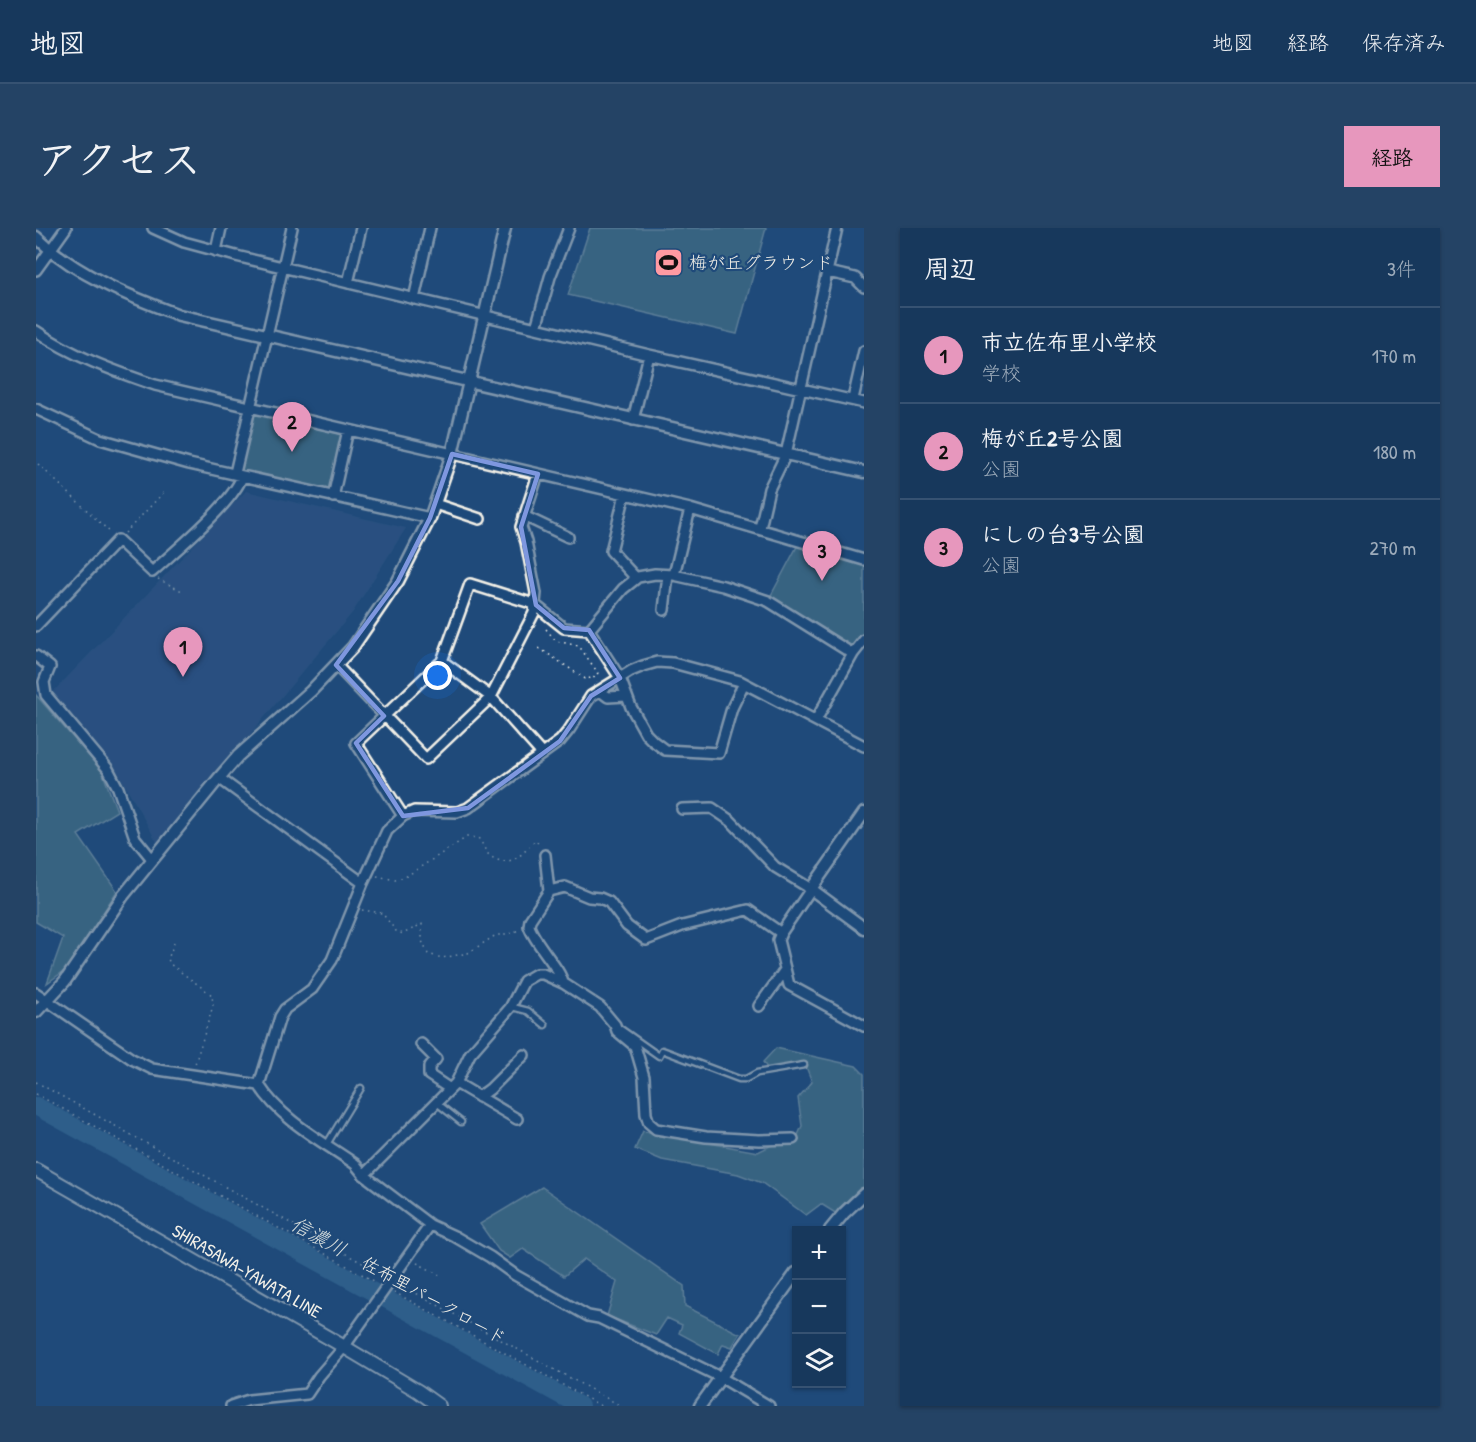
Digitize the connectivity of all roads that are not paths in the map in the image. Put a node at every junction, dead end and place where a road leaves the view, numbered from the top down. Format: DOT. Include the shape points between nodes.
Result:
graph roads {
  1 [pos="66,228"];
  2 [pos="153,228"];
  3 [pos="221,228"];
  4 [pos="292,228"];
  5 [pos="361,228"];
  6 [pos="430,228"];
  7 [pos="505,228"];
  8 [pos="570,228"];
  9 [pos="837,228"];
  10 [pos="36,237"];
  11 [pos="50,250"];
  12 [pos="216,250"];
  13 [pos="283,267"];
  14 [pos="36,270"];
  15 [pos="828,272"];
  16 [pos="348,283"];
  17 [pos="864,287"];
  18 [pos="414,299"];
  19 [pos="485,316"];
  20 [pos="536,328"];
  21 [pos="36,331"];
  22 [pos="267,335"];
  23 [pos="864,351"];
  24 [pos="649,355"];
  25 [pos="470,381"];
  26 [pos="801,388"];
  27 [pos="853,399"];
  28 [pos="864,403"];
  29 [pos="250,408"];
  30 [pos="36,410"];
  31 [pos="633,420"];
  32 [pos="348,430"];
  33 [pos="452,454"];
  34 [pos="786,454"];
  35 [pos="864,472"];
  36 [pos="538,474"];
  37 [pos="238,475"];
  38 [pos="625,494"];
  39 [pos="333,497"];
  40 [pos="435,504"];
  41 [pos="690,509"];
  42 [pos="524,516"];
  43 [pos="430,518"];
  44 [pos="480,519"];
  45 [pos="760,528"];
  46 [pos="568,537"];
  47 [pos="864,560"];
  48 [pos="671,575"];
  49 [pos="636,578"];
  50 [pos="536,605"];
  51 [pos="664,610"];
  52 [pos="36,626"];
  53 [pos="589,630"];
  54 [pos="864,640"];
  55 [pos="853,654"];
  56 [pos="36,656"];
  57 [pos="442,661"];
  58 [pos="336,665"];
  59 [pos="620,678"];
  60 [pos="744,683"];
  61 [pos="602,691"];
  62 [pos="626,696"];
  63 [pos="491,697"];
  64 [pos="384,716"];
  65 [pos="816,720"];
  66 [pos="864,746"];
  67 [pos="542,754"];
  68 [pos="219,778"];
  69 [pos="682,809"];
  70 [pos="864,813"];
  71 [pos="403,816"];
  72 [pos="860,825"];
  73 [pos="545,855"];
  74 [pos="152,859"];
  75 [pos="363,883"];
  76 [pos="811,889"];
  77 [pos="549,891"];
  78 [pos="864,928"];
  79 [pos="781,933"];
  80 [pos="785,970"];
  81 [pos="563,983"];
  82 [pos="36,993"];
  83 [pos="47,1000"];
  84 [pos="759,1006"];
  85 [pos="511,1007"];
  86 [pos="36,1012"];
  87 [pos="545,1025"];
  88 [pos="615,1025"];
  89 [pos="864,1026"];
  90 [pos="421,1044"];
  91 [pos="524,1055"];
  92 [pos="804,1065"];
  93 [pos="259,1085"];
  94 [pos="453,1086"];
  95 [pos="361,1088"];
  96 [pos="479,1097"];
  97 [pos="436,1102"];
  98 [pos="517,1119"];
  99 [pos="461,1122"];
  100 [pos="793,1139"];
  101 [pos="327,1144"];
  102 [pos="36,1170"];
  103 [pos="364,1175"];
  104 [pos="864,1194"];
  105 [pos="430,1225"];
  106 [pos="833,1226"];
  107 [pos="792,1278"];
  108 [pos="344,1347"];
  109 [pos="720,1377"];
  110 [pos="231,1406"];
  111 [pos="439,1406"];
  112 [pos="700,1406"];
  113 [pos="769,1406"];
  1 -- 11 [label="street"];
  2 -- 12 [label="street"];
  3 -- 12 [label="street"];
  4 -- 13 [label="street"];
  5 -- 16 [label="street"];
  6 -- 18 [label="street"];
  7 -- 19 [label="street"];
  8 -- 20 [label="street" via="550,277"];
  9 -- 15 [label="street"];
  10 -- 11 [label="street"];
  11 -- 14 [label="street"];
  11 -- 22 [label="street" via="100,283 139,301 179,315"];
  12 -- 13 [label="street"];
  13 -- 16 [label="street"];
  13 -- 22 [label="street"];
  15 -- 17 [label="street" via="855,278"];
  15 -- 26 [label="street"];
  16 -- 18 [label="street"];
  18 -- 19 [label="street"];
  19 -- 20 [label="street"];
  19 -- 25 [label="street"];
  20 -- 24 [label="street"];
  21 -- 29 [label="street" via="54,344 106,368 155,385"];
  22 -- 25 [label="street"];
  22 -- 29 [label="street"];
  23 -- 27 [label="street"];
  24 -- 26 [label="street"];
  24 -- 31 [label="street"];
  25 -- 31 [label="street"];
  25 -- 33 [label="street"];
  26 -- 27 [label="street"];
  26 -- 34 [label="street"];
  27 -- 28 [label="street"];
  29 -- 32 [label="street"];
  29 -- 37 [label="street"];
  30 -- 37 [label="street" via="100,439"];
  31 -- 34 [label="street"];
  32 -- 33 [label="street"];
  32 -- 39 [label="street"];
  33 -- 36 [label="street"];
  33 -- 40 [label="street"];
  34 -- 35 [label="street"];
  34 -- 45 [label="street" via="769,489"];
  36 -- 38 [label="street"];
  36 -- 42 [label="street"];
  37 -- 39 [label="street"];
  37 -- 52 [label="street" via="239,485 220,508 152,572 118,540"];
  38 -- 41 [label="street"];
  38 -- 49 [label="street" via="611,551"];
  39 -- 43 [label="street"];
  40 -- 43 [label="street"];
  40 -- 44 [label="street"];
  41 -- 45 [label="street"];
  41 -- 48 [label="street"];
  42 -- 46 [label="street"];
  42 -- 50 [label="street" via="520,527"];
  43 -- 58 [label="street" via="398,581"];
  45 -- 47 [label="street"];
  48 -- 49 [label="street"];
  48 -- 51 [label="street"];
  48 -- 55 [label="street" via="732,588 768,601"];
  49 -- 53 [label="street"];
  50 -- 53 [label="street" via="564,627"];
  50 -- 57 [label="street" via="470,584"];
  50 -- 63 [label="street"];
  53 -- 59 [label="street"];
  54 -- 55 [label="street"];
  55 -- 65 [label="street"];
  56 -- 74 [label="street" via="50,667 44,682 46,695 108,769 135,838"];
  57 -- 63 [label="street"];
  57 -- 64 [label="street"];
  58 -- 64 [label="street"];
  58 -- 68 [label="street"];
  59 -- 60 [label="street" via="657,662"];
  59 -- 61 [label="street"];
  59 -- 62 [label="street"];
  60 -- 62 [label="street" via="719,753 665,750 646,734"];
  60 -- 65 [label="street"];
  61 -- 62 [label="street" via="608,697"];
  61 -- 67 [label="street" via="591,696 560,741"];
  63 -- 64 [label="street" via="426,759"];
  63 -- 67 [label="street"];
  64 -- 71 [label="street" via="356,743"];
  65 -- 66 [label="street"];
  67 -- 71 [label="street" via="468,808 457,812 414,811"];
  68 -- 74 [label="street"];
  68 -- 75 [label="street"];
  69 -- 76 [label="street" via="712,808 731,821 775,867"];
  70 -- 72 [label="street"];
  71 -- 75 [label="street" via="387,831"];
  72 -- 76 [label="street"];
  73 -- 77 [label="street"];
  74 -- 83 [label="street" via="71,974"];
  75 -- 93 [label="street" via="336,951 320,979 280,1017"];
  76 -- 78 [label="street"];
  76 -- 79 [label="street"];
  77 -- 79 [label="street" via="565,887 609,902 627,926 646,940 682,926 748,910"];
  77 -- 81 [label="street" via="529,926"];
  79 -- 80 [label="street" via="778,940"];
  80 -- 84 [label="street"];
  80 -- 89 [label="street" via="789,985"];
  81 -- 85 [label="street" via="543,974 529,976"];
  81 -- 88 [label="street" via="600,1006"];
  82 -- 83 [label="street"];
  83 -- 86 [label="street"];
  83 -- 93 [label="street" via="152,1069"];
  85 -- 87 [label="lane" via="528,1011"];
  85 -- 94 [label="street" via="470,1054"];
  88 -- 92 [label="lane" via="659,1056 662,1050 739,1079"];
  88 -- 100 [label="street" via="635,1046 644,1077 646,1114 656,1129 706,1137"];
  90 -- 94 [label="street" via="436,1059 429,1067 429,1075"];
  91 -- 96 [label="street"];
  93 -- 101 [label="street" via="279,1110"];
  94 -- 96 [label="street"];
  94 -- 97 [label="street"];
  95 -- 101 [label="lane"];
  96 -- 98 [label="street"];
  97 -- 99 [label="lane"];
  97 -- 103 [label="street"];
  101 -- 103 [label="street"];
  102 -- 108 [label="main road, SHIRASAWA-YAWATA LINE"];
  103 -- 105 [label="street"];
  104 -- 106 [label="street"];
  105 -- 108 [label="street"];
  105 -- 109 [label="street" via="588,1316"];
  107 -- 109 [label="street"];
  108 -- 110 [label="street" via="307,1394"];
  108 -- 111 [label="main road, SHIRASAWA-YAWATA LINE"];
  109 -- 112 [label="street"];
  109 -- 113 [label="street"];
}
